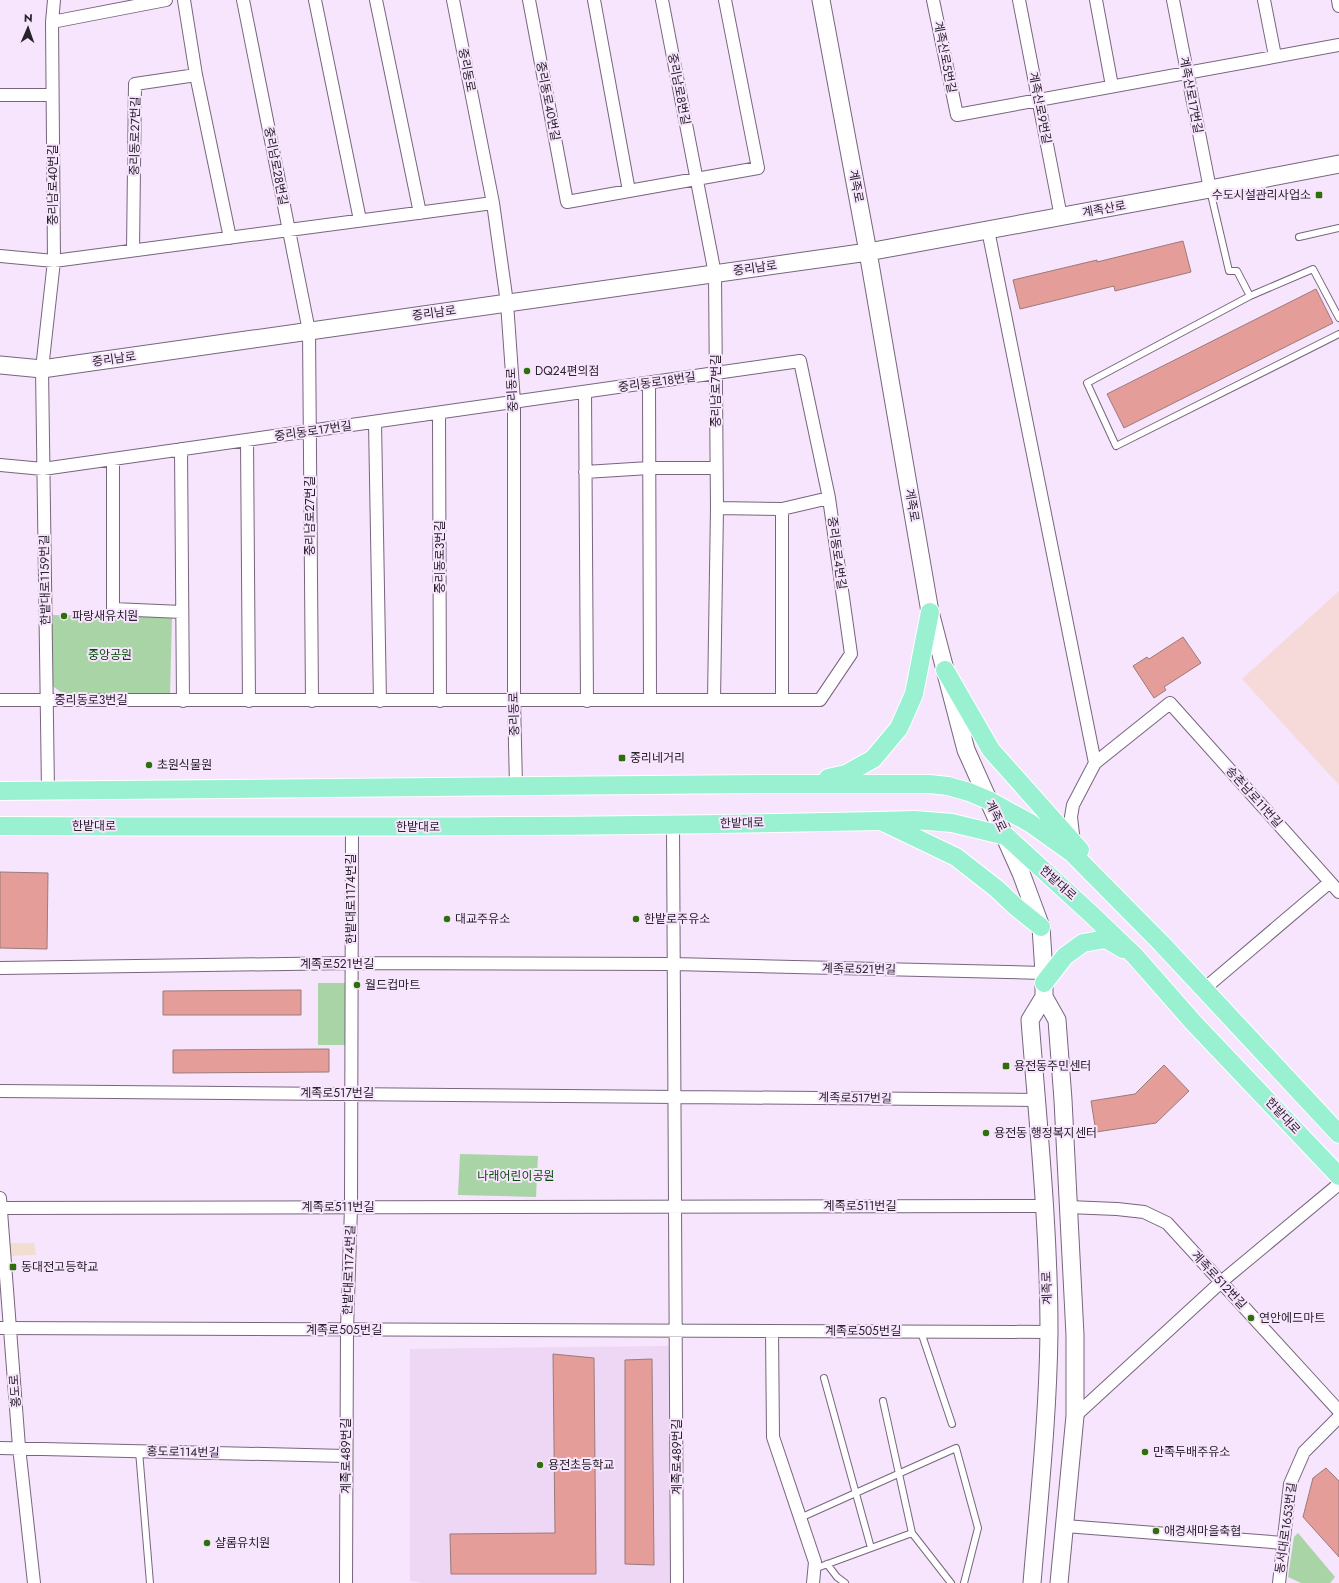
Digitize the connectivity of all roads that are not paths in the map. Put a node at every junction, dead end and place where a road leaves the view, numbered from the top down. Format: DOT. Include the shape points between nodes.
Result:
graph roads {
  1 [pos="54,0"];
  2 [pos="166,0"];
  3 [pos="184,0"];
  4 [pos="243,0"];
  5 [pos="315,0"];
  6 [pos="376,0"];
  7 [pos="453,0"];
  8 [pos="529,0"];
  9 [pos="594,0"];
  10 [pos="662,0"];
  11 [pos="725,0"];
  12 [pos="821,0"];
  13 [pos="934,0"];
  14 [pos="1019,0"];
  15 [pos="1096,0"];
  16 [pos="1173,0"];
  17 [pos="1264,0"];
  18 [pos="1338,0"];
  19 [pos="1339,6"];
  20 [pos="52,22"];
  21 [pos="1339,45"];
  22 [pos="1275,56"];
  23 [pos="1187,73"];
  24 [pos="196,75"];
  25 [pos="1112,86"];
  26 [pos="0,95"];
  27 [pos="52,95"];
  28 [pos="1038,100"];
  29 [pos="1339,164"];
  30 [pos="696,179"];
  31 [pos="1210,189"];
  32 [pos="629,191"];
  33 [pos="493,203"];
  34 [pos="420,213"];
  35 [pos="1061,217"];
  36 [pos="360,220"];
  37 [pos="1339,228"];
  38 [pos="289,230"];
  39 [pos="988,230"];
  40 [pos="1299,237"];
  41 [pos="230,238"];
  42 [pos="133,250"];
  43 [pos="868,252"];
  44 [pos="0,256"];
  45 [pos="54,261"];
  46 [pos="715,274"];
  47 [pos="1250,296"];
  48 [pos="507,303"];
  49 [pos="1339,318"];
  50 [pos="309,331"];
  51 [pos="1339,334"];
  52 [pos="800,361"];
  53 [pos="0,365"];
  54 [pos="42,368"];
  55 [pos="716,374"];
  56 [pos="649,383"];
  57 [pos="585,392"];
  58 [pos="514,402"];
  59 [pos="439,413"];
  60 [pos="374,422"];
  61 [pos="310,431"];
  62 [pos="247,440"];
  63 [pos="181,449"];
  64 [pos="113,459"];
  65 [pos="0,465"];
  66 [pos="649,468"];
  67 [pos="716,468"];
  68 [pos="43,469"];
  69 [pos="585,472"];
  70 [pos="829,498"];
  71 [pos="717,508"];
  72 [pos="782,508"];
  73 [pos="182,612"];
  74 [pos="930,612"];
  75 [pos="945,670"];
  76 [pos="0,700"];
  77 [pos="46,700"];
  78 [pos="650,700"];
  79 [pos="714,700"];
  80 [pos="782,700"];
  81 [pos="183,701"];
  82 [pos="249,701"];
  83 [pos="312,701"];
  84 [pos="380,701"];
  85 [pos="440,701"];
  86 [pos="514,701"];
  87 [pos="586,701"];
  88 [pos="1096,763"];
  89 [pos="759,784"];
  90 [pos="516,786"];
  91 [pos="0,791"];
  92 [pos="48,791"];
  93 [pos="988,800"];
  94 [pos="881,821"];
  95 [pos="673,825"];
  96 [pos="0,826"];
  97 [pos="352,827"];
  98 [pos="1006,836"];
  99 [pos="1074,843"];
  100 [pos="1330,882"];
  101 [pos="1339,892"];
  102 [pos="1112,895"];
  103 [pos="1041,926"];
  104 [pos="1135,956"];
  105 [pos="351,963"];
  106 [pos="673,964"];
  107 [pos="0,968"];
  108 [pos="1044,984"];
  109 [pos="1204,989"];
  110 [pos="0,1091"];
  111 [pos="350,1093"];
  112 [pos="675,1096"];
  113 [pos="1036,1100"];
  114 [pos="1339,1134"];
  115 [pos="1339,1176"];
  116 [pos="1339,1184"];
  117 [pos="0,1204"];
  118 [pos="674,1206"];
  119 [pos="1045,1206"];
  120 [pos="351,1207"];
  121 [pos="1068,1207"];
  122 [pos="1221,1282"];
  123 [pos="5,1328"];
  124 [pos="347,1330"];
  125 [pos="677,1331"];
  126 [pos="772,1331"];
  127 [pos="921,1332"];
  128 [pos="1049,1332"];
  129 [pos="824,1378"];
  130 [pos="883,1400"];
  131 [pos="1339,1411"];
  132 [pos="1075,1416"];
  133 [pos="1339,1417"];
  134 [pos="952,1424"];
  135 [pos="20,1447"];
  136 [pos="0,1448"];
  137 [pos="140,1451"];
  138 [pos="346,1456"];
  139 [pos="899,1473"];
  140 [pos="856,1493"];
  141 [pos="800,1518"];
  142 [pos="1065,1526"];
  143 [pos="912,1533"];
  144 [pos="1284,1542"];
  145 [pos="871,1548"];
  146 [pos="827,1564"];
  147 [pos="814,1569"];
  148 [pos="34,1583"];
  149 [pos="150,1583"];
  150 [pos="346,1583"];
  151 [pos="677,1583"];
  152 [pos="813,1583"];
  153 [pos="845,1583"];
  154 [pos="951,1583"];
  155 [pos="964,1583"];
  156 [pos="1032,1583"];
  157 [pos="1059,1583"];
  158 [pos="1278,1583"];
  1 -- 20 [label="street, 중리남로40번길"];
  2 -- 20 [label="street"];
  3 -- 24 [label="street"];
  4 -- 38 [label="street, 중리남로28번길"];
  5 -- 36 [label="street"];
  6 -- 34 [label="street"];
  7 -- 33 [label="street, 중리동로"];
  8 -- 32 [label="street, 중리동로40번길" via="567,202"];
  9 -- 32 [label="street"];
  10 -- 30 [label="street, 중리남로8번길"];
  11 -- 30 [label="street" via="758,168"];
  12 -- 43 [label="main road, 계족로"];
  13 -- 28 [label="street, 계족산로5번길" via="957,115"];
  14 -- 28 [label="street, 계족산로9번길"];
  15 -- 25 [label="street"];
  16 -- 23 [label="street, 계족산로17번길"];
  17 -- 22 [label="street"];
  18 -- 19 [label="street"];
  20 -- 27 [label="street, 중리남로40번길"];
  21 -- 22 [label="street"];
  22 -- 23 [label="street"];
  23 -- 25 [label="street"];
  23 -- 31 [label="street, 계족산로17번길"];
  24 -- 41 [label="street"];
  24 -- 42 [label="street, 중리동로27번길" via="135,84"];
  25 -- 28 [label="street"];
  26 -- 27 [label="street"];
  27 -- 45 [label="street, 중리남로40번길"];
  28 -- 35 [label="street, 계족산로9번길"];
  29 -- 31 [label="main road, 계족산로"];
  30 -- 32 [label="street"];
  30 -- 46 [label="street, 중리남로8번길"];
  31 -- 35 [label="main road, 계족산로"];
  31 -- 47 [label="lane" via="1229,271 1237,271"];
  33 -- 34 [label="street"];
  33 -- 48 [label="street, 중리동로"];
  34 -- 36 [label="street"];
  35 -- 39 [label="main road, 계족산로"];
  36 -- 38 [label="street"];
  37 -- 40 [label="lane"];
  38 -- 41 [label="street"];
  38 -- 50 [label="street, 중리남로28번길"];
  39 -- 43 [label="main road, 계족산로"];
  39 -- 88 [label="street"];
  41 -- 42 [label="street"];
  42 -- 45 [label="street"];
  43 -- 46 [label="main road, 중리남로"];
  43 -- 74 [label="main road, 계족로"];
  44 -- 45 [label="street"];
  45 -- 54 [label="street, 중리남로40번길"];
  46 -- 48 [label="main road, 중리남로"];
  46 -- 55 [label="street, 중리남로7번길"];
  47 -- 49 [label="lane" via="1313,269"];
  47 -- 51 [label="lane" via="1087,383 1116,446"];
  48 -- 50 [label="main road, 중리남로"];
  48 -- 58 [label="street, 중리동로"];
  50 -- 54 [label="main road, 중리남로"];
  50 -- 61 [label="street, 중리남로27번길"];
  52 -- 55 [label="street, 중리동로18번길"];
  52 -- 70 [label="street, 중리동로4번길"];
  53 -- 54 [label="main road, 중리남로"];
  54 -- 68 [label="street, 한밭대로1159번길"];
  55 -- 56 [label="street, 중리동로18번길"];
  55 -- 67 [label="street, 중리남로7번길"];
  56 -- 57 [label="street, 중리동로18번길"];
  56 -- 66 [label="street"];
  57 -- 58 [label="street, 중리동로18번길"];
  57 -- 69 [label="street"];
  58 -- 59 [label="street, 중리동로17번길"];
  58 -- 86 [label="street, 중리동로"];
  59 -- 60 [label="street, 중리동로17번길"];
  59 -- 85 [label="street, 중리동로3번길"];
  60 -- 61 [label="street, 중리동로17번길"];
  60 -- 84 [label="street"];
  61 -- 62 [label="street, 중리동로17번길"];
  61 -- 83 [label="street, 중리남로27번길"];
  62 -- 63 [label="street, 중리동로17번길"];
  62 -- 82 [label="street"];
  63 -- 64 [label="street, 중리동로17번길"];
  63 -- 73 [label="street"];
  64 -- 68 [label="street, 중리동로17번길"];
  64 -- 73 [label="street" via="113,609"];
  65 -- 68 [label="street, 중리동로17번길"];
  66 -- 67 [label="street"];
  66 -- 69 [label="street"];
  66 -- 78 [label="street"];
  67 -- 71 [label="street, 중리남로7번길"];
  68 -- 77 [label="street, 한밭대로1159번길"];
  69 -- 87 [label="street"];
  70 -- 72 [label="street"];
  70 -- 80 [label="street, 중리동로4번길" via="851,654 820,700"];
  71 -- 72 [label="street"];
  71 -- 79 [label="street, 중리남로7번길"];
  72 -- 80 [label="street"];
  73 -- 81 [label="street"];
  74 -- 75 [label="main road, 계족로"];
  74 -- 89 [label="main road" via="914,694 900,728 873,759 846,774 816,780"];
  75 -- 93 [label="main road, 계족로" via="966,750"];
  75 -- 99 [label="main road" via="991,750"];
  76 -- 77 [label="street, 중리동로3번길"];
  77 -- 81 [label="street, 중리동로3번길"];
  77 -- 92 [label="street, 한밭대로1159번길"];
  78 -- 79 [label="street, 중리동로4번길"];
  78 -- 87 [label="street, 중리동로4번길"];
  79 -- 80 [label="street, 중리동로4번길"];
  81 -- 82 [label="street, 중리동로3번길"];
  82 -- 83 [label="street, 중리동로3번길"];
  83 -- 84 [label="street, 중리동로3번길"];
  84 -- 85 [label="street, 중리동로3번길"];
  85 -- 86 [label="street, 중리동로3번길"];
  86 -- 87 [label="street, 중리동로4번길"];
  86 -- 90 [label="street, 중리동로"];
  88 -- 99 [label="street" via="1073,805 1071,817"];
  88 -- 100 [label="street, 송촌남로11번길" via="1170,703"];
  89 -- 90 [label="main road"];
  89 -- 93 [label="main road" via="929,784 970,792"];
  90 -- 92 [label="main road"];
  91 -- 92 [label="main road"];
  93 -- 98 [label="main road, 계족로"];
  93 -- 102 [label="main road" via="1030,823 1072,853"];
  94 -- 95 [label="main road, 한밭대로"];
  94 -- 98 [label="main road, 한밭대로" via="932,820"];
  94 -- 103 [label="main road" via="956,857"];
  95 -- 97 [label="main road, 한밭대로"];
  95 -- 106 [label="street"];
  96 -- 97 [label="main road, 한밭대로"];
  97 -- 105 [label="street, 한밭대로1174번길"];
  98 -- 103 [label="main road, 계족로"];
  98 -- 104 [label="main road, 한밭대로"];
  99 -- 102 [label="main road" via="1103,875"];
  100 -- 101 [label="street, 송촌남로11번길"];
  100 -- 109 [label="street"];
  102 -- 109 [label="main road"];
  103 -- 108 [label="main road, 계족로"];
  104 -- 108 [label="main road" via="1106,939 1083,943 1065,956"];
  104 -- 115 [label="main road, 한밭대로" via="1192,1021"];
  105 -- 106 [label="street, 계족로521번길"];
  105 -- 107 [label="street, 계족로521번길"];
  105 -- 111 [label="street, 한밭대로1174번길"];
  106 -- 108 [label="street, 계족로521번길"];
  106 -- 112 [label="street"];
  108 -- 113 [label="main road, 계족로" via="1030,1020"];
  108 -- 121 [label="main road, 계족로" via="1057,1020"];
  109 -- 114 [label="main road"];
  110 -- 111 [label="street, 계족로517번길"];
  111 -- 112 [label="street, 계족로517번길"];
  111 -- 120 [label="street, 한밭대로1174번길"];
  112 -- 113 [label="street, 계족로517번길"];
  112 -- 118 [label="street"];
  113 -- 119 [label="main road, 계족로"];
  116 -- 122 [label="street"];
  117 -- 120 [label="street, 계족로511번길"];
  117 -- 123 [label="street, 홍도로"];
  118 -- 119 [label="street, 계족로511번길"];
  118 -- 120 [label="street, 계족로511번길"];
  118 -- 125 [label="street"];
  119 -- 128 [label="main road, 계족로"];
  120 -- 124 [label="street, 한밭대로1174번길"];
  121 -- 122 [label="street, 계족로512번길" via="1117,1208 1144,1212 1167,1223"];
  121 -- 132 [label="main road, 계족로" via="1075,1335"];
  122 -- 131 [label="street, 계족로512번길"];
  122 -- 132 [label="street"];
  123 -- 124 [label="street, 계족로505번길"];
  123 -- 135 [label="street, 홍도로"];
  124 -- 125 [label="street, 계족로505번길"];
  124 -- 138 [label="street, 계족로489번길"];
  125 -- 126 [label="street, 계족로505번길"];
  125 -- 151 [label="street, 계족로489번길"];
  126 -- 127 [label="street, 계족로505번길"];
  126 -- 141 [label="street" via="773,1437"];
  127 -- 128 [label="street, 계족로505번길"];
  127 -- 134 [label="lane"];
  128 -- 156 [label="main road, 계족로" via="1045,1433"];
  129 -- 140 [label="lane"];
  130 -- 139 [label="lane"];
  132 -- 142 [label="main road, 계족로"];
  133 -- 144 [label="street, 동서대로1653번길" via="1304,1452 1290,1484"];
  135 -- 136 [label="street, 홍도로114번길"];
  135 -- 137 [label="street, 홍도로114번길"];
  135 -- 148 [label="street, 홍도로"];
  137 -- 138 [label="street, 홍도로114번길"];
  137 -- 149 [label="lane"];
  138 -- 150 [label="street, 계족로489번길"];
  139 -- 140 [label="lane"];
  139 -- 143 [label="lane"];
  139 -- 155 [label="lane" via="956,1448 978,1528"];
  140 -- 141 [label="lane"];
  140 -- 145 [label="lane"];
  141 -- 147 [label="street" via="815,1562"];
  142 -- 144 [label="street"];
  142 -- 157 [label="main road, 계족로"];
  143 -- 145 [label="lane"];
  143 -- 154 [label="lane"];
  144 -- 158 [label="street, 동서대로1653번길"];
  145 -- 146 [label="lane"];
  146 -- 147 [label="lane"];
  146 -- 153 [label="lane"];
  147 -- 152 [label="street"];
}
